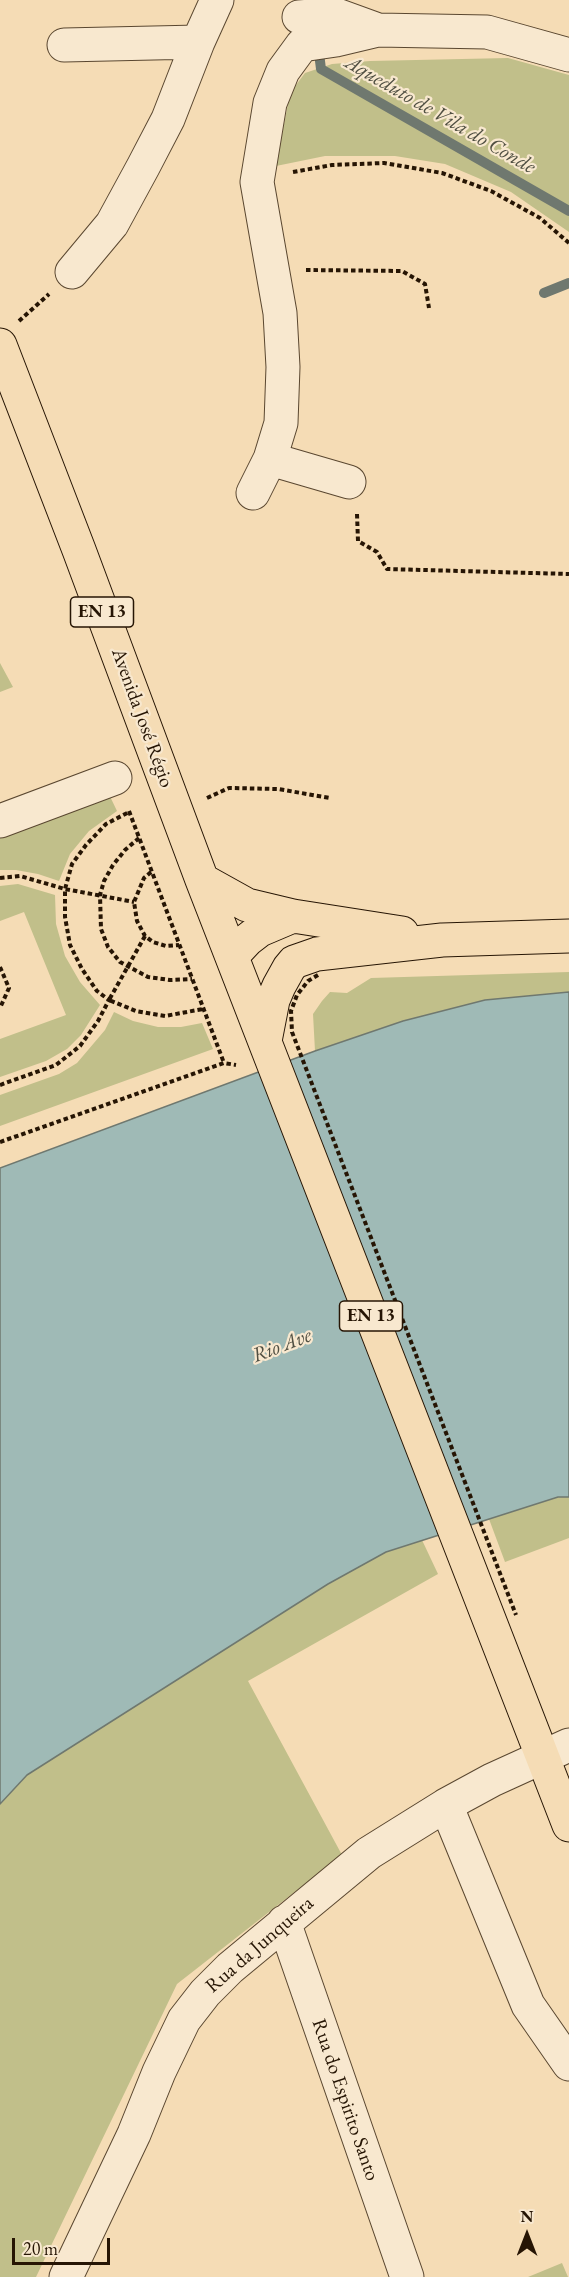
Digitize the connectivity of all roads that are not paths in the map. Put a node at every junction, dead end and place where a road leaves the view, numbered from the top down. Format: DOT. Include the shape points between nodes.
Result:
graph roads {
  1 [pos="217,0"];
  2 [pos="334,18"];
  3 [pos="300,20"];
  4 [pos="198,42"];
  5 [pos="64,45"];
  6 [pos="569,55"];
  7 [pos="72,272"];
  8 [pos="9,334"];
  9 [pos="270,459"];
  10 [pos="349,482"];
  11 [pos="253,493"];
  12 [pos="115,778"];
  13 [pos="0,820"];
  14 [pos="202,880"];
  15 [pos="293,916"];
  16 [pos="569,936"];
  17 [pos="442,940"];
  18 [pos="232,957"];
  19 [pos="306,969"];
  20 [pos="268,1049"];
  21 [pos="544,1756"];
  22 [pos="446,1805"];
  23 [pos="569,1825"];
  24 [pos="284,1922"];
  25 [pos="569,2064"];
  26 [pos="66,2277"];
  27 [pos="407,2277"];
  1 -- 4 [label="street"];
  2 -- 3 [label="street"];
  2 -- 6 [label="street" via="378,30 487,32"];
  3 -- 9 [label="street" via="270,103 257,182 280,314 283,367 281,423"];
  4 -- 5 [label="street"];
  4 -- 7 [label="street" via="168,119 112,224"];
  8 -- 14 [label="main road, Avenida José Régio / EN 13" via="79,550"];
  9 -- 10 [label="street"];
  9 -- 11 [label="street"];
  12 -- 13 [label="street"];
  14 -- 15 [label="main road" via="247,905"];
  14 -- 18 [label="main road, Avenida José Régio / EN 13"];
  15 -- 17 [label="main road"];
  15 -- 18 [label="main road" via="260,930"];
  16 -- 17 [label="main road"];
  17 -- 19 [label="main road" via="317,954"];
  18 -- 19 [label="main road"];
  18 -- 20 [label="main road, EN 13"];
  19 -- 20 [label="main road" via="276,993 268,1019"];
  20 -- 21 [label="main road, EN 13"];
  21 -- 22 [label="street, Rua da Junqueira"];
  21 -- 23 [label="main road, EN 13"];
  22 -- 24 [label="street, Rua da Junqueira" via="369,1853"];
  22 -- 25 [label="street" via="528,2005"];
  24 -- 26 [label="street, Rua da Junqueira" via="230,1968 184,2020"];
  24 -- 27 [label="street, Rua do Espirito Santo"];
}
